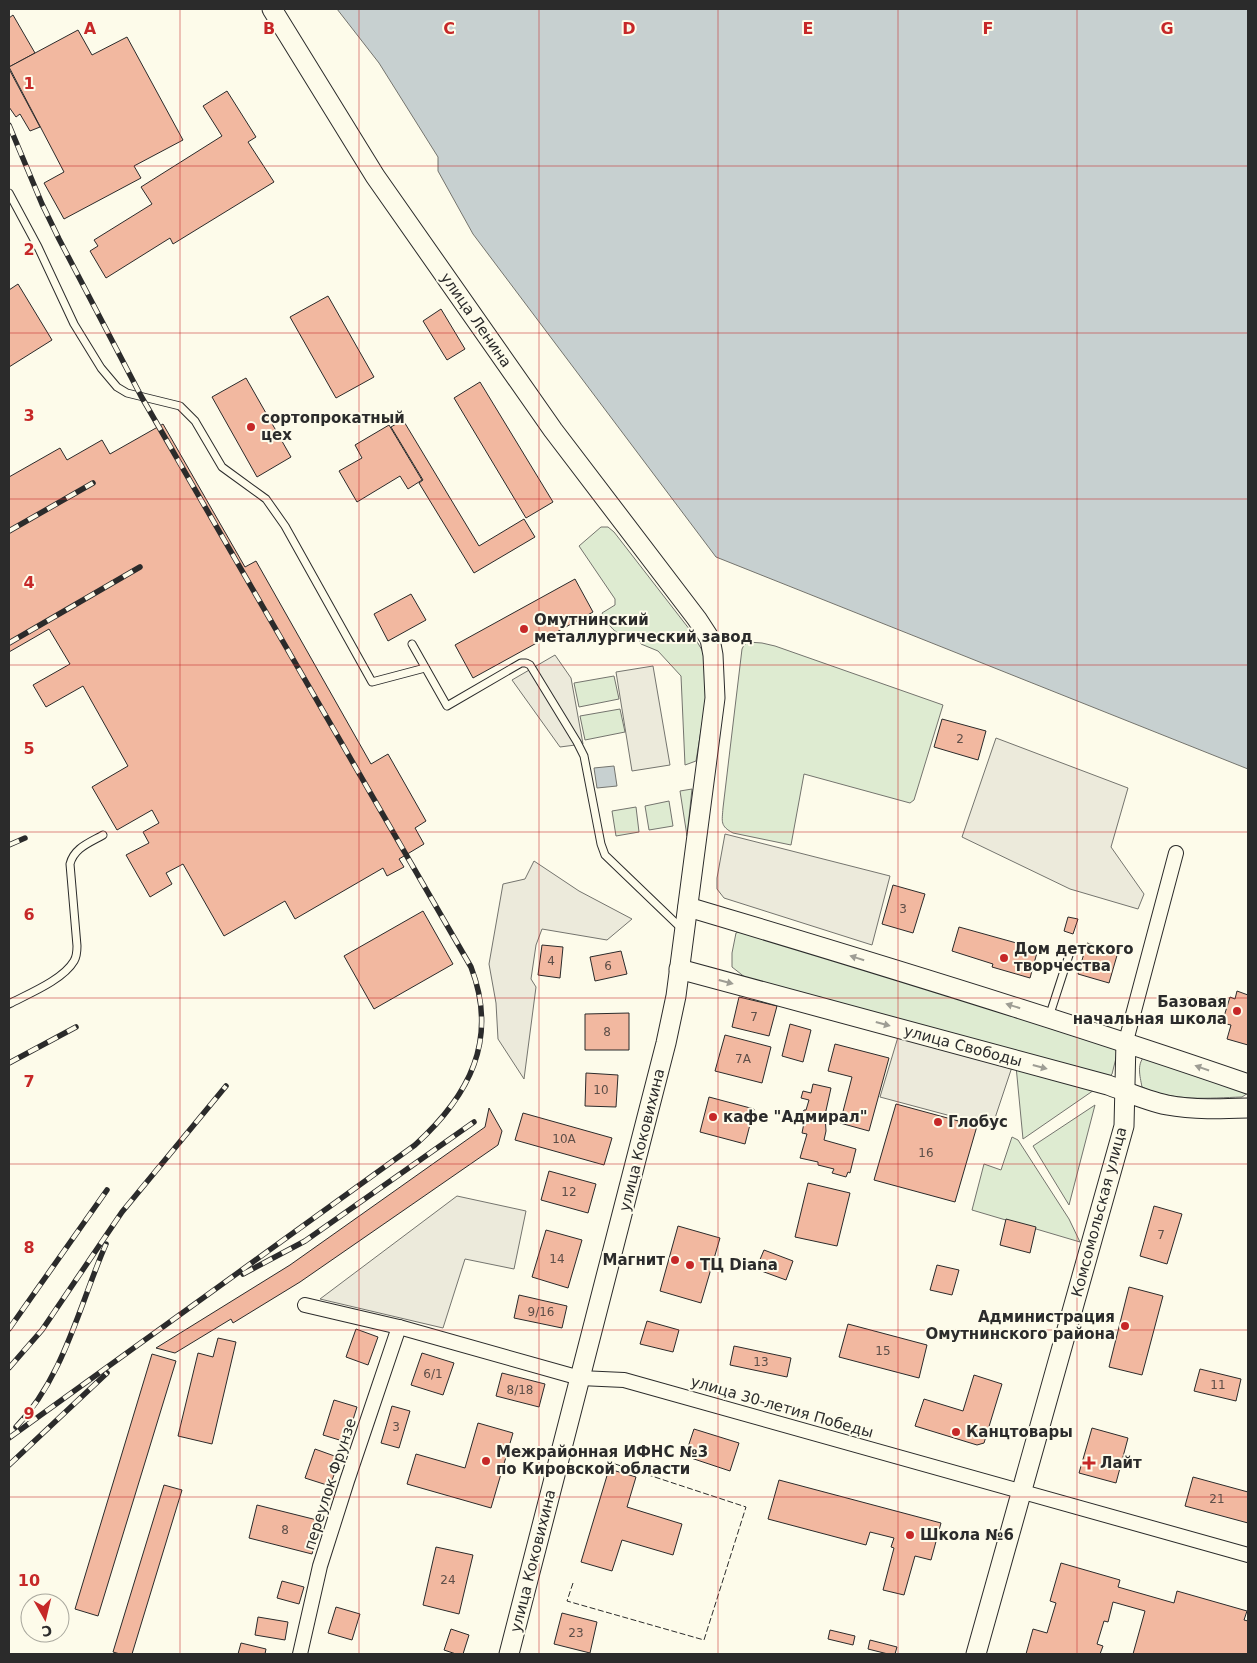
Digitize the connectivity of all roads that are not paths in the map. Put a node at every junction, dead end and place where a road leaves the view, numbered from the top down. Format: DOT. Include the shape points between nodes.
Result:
graph roads {
  1 [pos="272,9"];
  2 [pos="9,193"];
  3 [pos="697,619"];
  4 [pos="412,644"];
  5 [pos="426,668"];
  6 [pos="102,835"];
  7 [pos="1176,853"];
  8 [pos="688,907"];
  9 [pos="684,931"];
  10 [pos="1070,949"];
  11 [pos="679,969"];
  12 [pos="9,1004"];
  13 [pos="1049,1017"];
  14 [pos="1126,1041"];
  15 [pos="1248,1084"];
  16 [pos="1125,1091"];
  17 [pos="1248,1108"];
  18 [pos="305,1305"];
  19 [pos="398,1327"];
  20 [pos="580,1378"];
  21 [pos="1022,1490"];
  22 [pos="1248,1554"];
  23 [pos="300,1654"];
  24 [pos="509,1654"];
  25 [pos="976,1654"];
  1 -- 3 [label="main road, улица Ленина" via="375,176 553,430"];
  2 -- 5 [label="lane" via="74,324 101,368 117,387 127,393 180,406 195,421 222,467 266,499 285,526 372,682"];
  3 -- 8 [label="main road, улица Коковихина" via="710,639 715,698"];
  4 -- 5 [label="lane"];
  5 -- 9 [label="lane" via="447,706 521,664 530,666 584,756 605,855"];
  6 -- 12 [label="lane" via="77,850 70,864 77,946 74,962 56,978"];
  7 -- 14 [label="street, Комсомольская улица"];
  8 -- 9 [label="main road, улица Коковихина"];
  13 -- 8 [label="main road, one-way"];
  9 -- 11 [label="main road, улица Коковихина"];
  10 -- 13 [label="lane"];
  11 -- 16 [label="main road, улица Свободы, one-way"];
  11 -- 20 [label="main road, улица Коковихина" via="660,1069"];
  13 -- 14 [label="main road"];
  15 -- 14 [label="main road, one-way"];
  14 -- 16 [label="main road, Комсомольская улица"];
  16 -- 17 [label="main road, улица Свободы" via="1186,1108"];
  16 -- 21 [label="main road, Комсомольская улица" via="1124,1126"];
  18 -- 19 [label="street, улица 30-летия Победы"];
  19 -- 20 [label="street, улица 30-летия Победы"];
  19 -- 23 [label="street, переулок Фрунзе" via="320,1566"];
  20 -- 21 [label="street, улица 30-летия Победы" via="624,1380"];
  20 -- 24 [label="main road, улица Коковихина"];
  21 -- 22 [label="street, улица 30-летия Победы"];
  21 -- 25 [label="main road, Комсомольская улица"];
}
